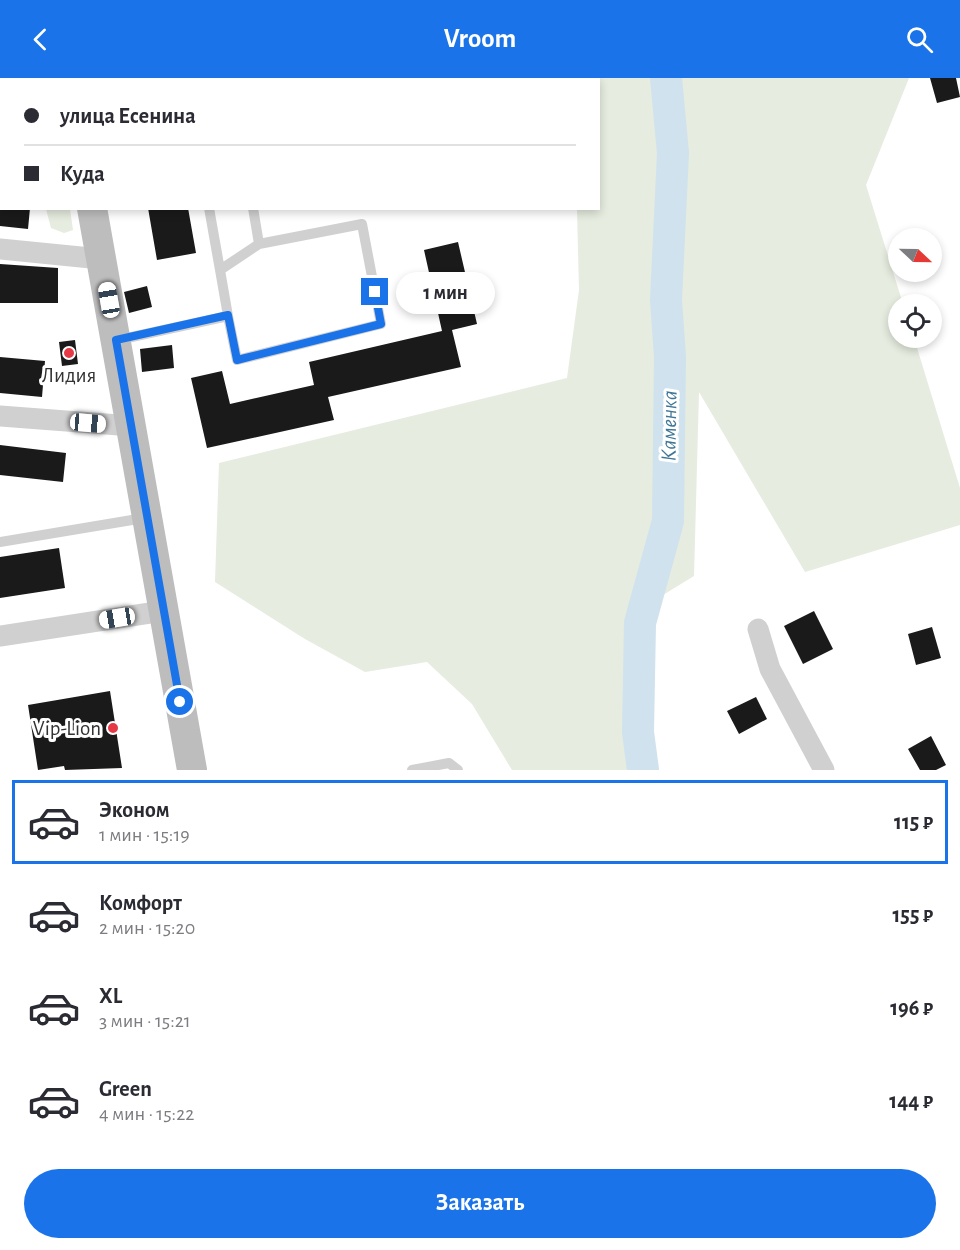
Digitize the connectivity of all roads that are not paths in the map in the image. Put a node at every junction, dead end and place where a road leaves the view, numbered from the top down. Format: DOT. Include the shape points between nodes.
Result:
graph roads {
  1 [pos="92,210"];
  2 [pos="209,210"];
  3 [pos="253,210"];
  4 [pos="259,244"];
  5 [pos="0,249"];
  6 [pos="101,259"];
  7 [pos="220,270"];
  8 [pos="228,315"];
  9 [pos="116,340"];
  10 [pos="0,416"];
  11 [pos="132,426"];
  12 [pos="147,518"];
  13 [pos="0,542"];
  14 [pos="163,611"];
  15 [pos="758,629"];
  16 [pos="0,636"];
  17 [pos="192,770"];
  18 [pos="412,770"];
  19 [pos="458,770"];
  20 [pos="824,770"];
  1 -- 6 [label="street"];
  2 -- 7 [label="lane"];
  3 -- 4 [label="lane"];
  4 -- 7 [label="lane"];
  4 -- 8 [label="lane" via="362,224 381,324 237,360"];
  5 -- 6 [label="street"];
  6 -- 9 [label="street"];
  7 -- 8 [label="lane"];
  8 -- 9 [label="lane"];
  9 -- 11 [label="street"];
  10 -- 11 [label="street"];
  11 -- 12 [label="street"];
  12 -- 13 [label="lane"];
  12 -- 14 [label="street"];
  14 -- 16 [label="street"];
  14 -- 17 [label="street"];
  15 -- 20 [label="street" via="770,669"];
  18 -- 19 [label="lane" via="448,763"];
}
